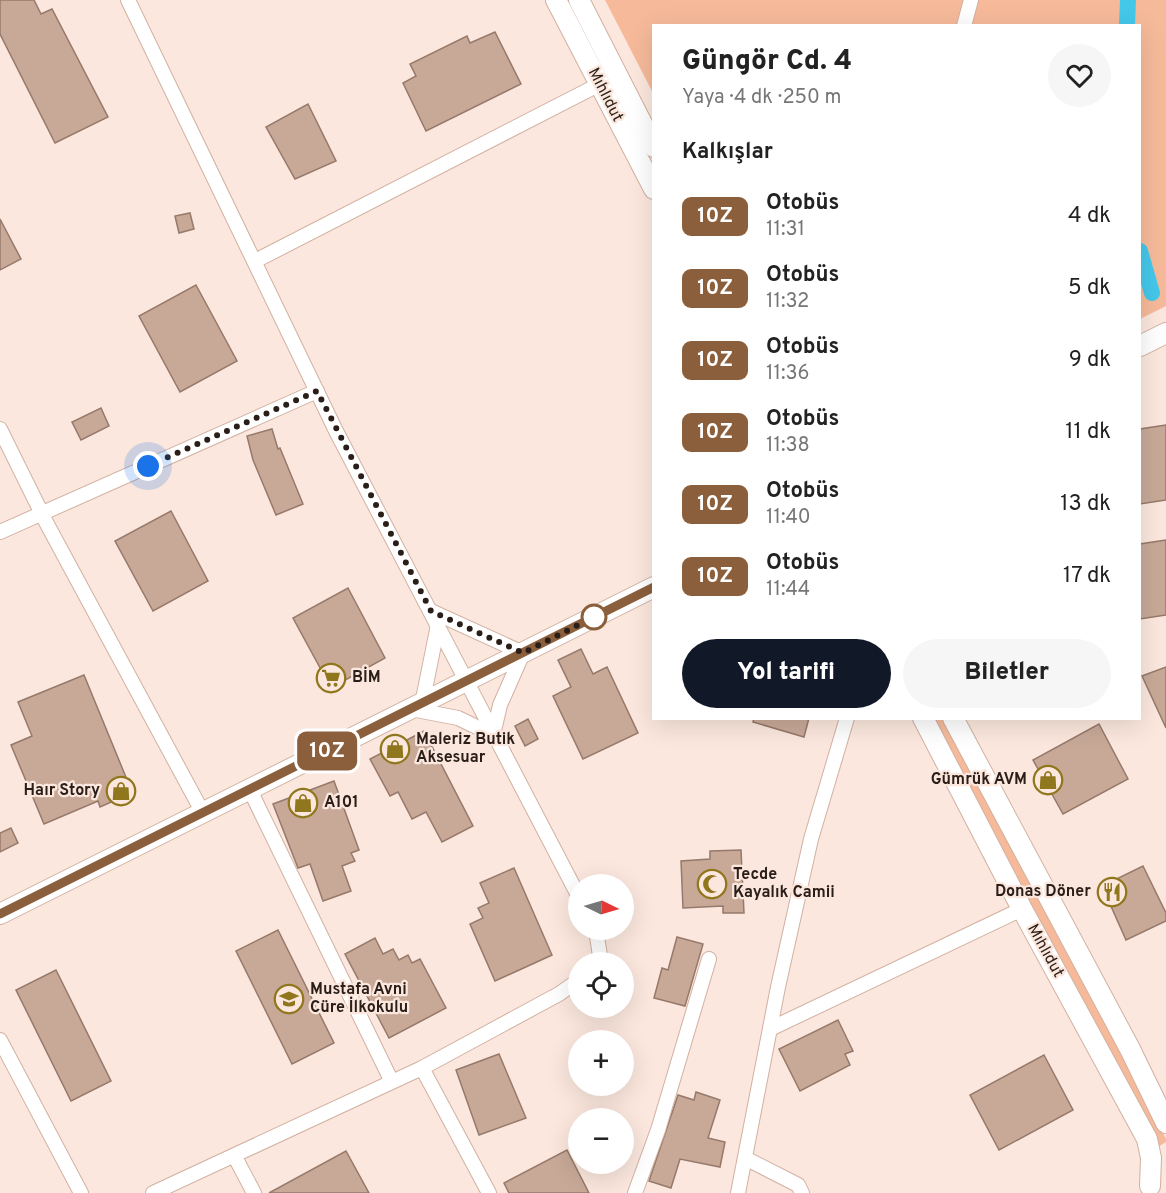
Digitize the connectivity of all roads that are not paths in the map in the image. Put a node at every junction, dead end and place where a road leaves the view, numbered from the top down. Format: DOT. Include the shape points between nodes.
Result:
graph roads {
  1 [pos="128,0"];
  2 [pos="556,0"];
  3 [pos="579,0"];
  4 [pos="971,0"];
  5 [pos="965,24"];
  6 [pos="600,84"];
  7 [pos="652,143"];
  8 [pos="652,185"];
  9 [pos="255,261"];
  10 [pos="1166,333"];
  11 [pos="1141,346"];
  12 [pos="317,391"];
  13 [pos="0,429"];
  14 [pos="42,513"];
  15 [pos="0,532"];
  16 [pos="652,588"];
  17 [pos="431,611"];
  18 [pos="438,625"];
  19 [pos="523,653"];
  20 [pos="468,681"];
  21 [pos="417,706"];
  22 [pos="847,720"];
  23 [pos="924,720"];
  24 [pos="954,720"];
  25 [pos="494,735"];
  26 [pos="250,790"];
  27 [pos="203,813"];
  28 [pos="568,876"];
  29 [pos="1022,909"];
  30 [pos="0,914"];
  31 [pos="709,959"];
  32 [pos="568,988"];
  33 [pos="770,1029"];
  34 [pos="0,1040"];
  35 [pos="422,1068"];
  36 [pos="391,1080"];
  37 [pos="1166,1123"];
  38 [pos="235,1157"];
  39 [pos="745,1158"];
  40 [pos="1166,1163"];
  41 [pos="1150,1190"];
  42 [pos="81,1193"];
  43 [pos="153,1193"];
  44 [pos="254,1193"];
  45 [pos="489,1193"];
  46 [pos="635,1193"];
  47 [pos="738,1193"];
  48 [pos="802,1193"];
  1 -- 9 [label="street"];
  2 -- 6 [label="main road, Mıhlıdut"];
  3 -- 7 [label="main road, Mıhlıdut"];
  4 -- 5 [label="street"];
  6 -- 8 [label="main road, Mıhlıdut"];
  6 -- 9 [label="street"];
  9 -- 12 [label="street"];
  10 -- 11 [label="main road"];
  12 -- 14 [label="street"];
  12 -- 17 [label="street"];
  13 -- 14 [label="street"];
  14 -- 15 [label="street"];
  14 -- 27 [label="street"];
  16 -- 19 [label="main road"];
  17 -- 18 [label="street"];
  17 -- 19 [label="street"];
  18 -- 20 [label="street"];
  18 -- 21 [label="street"];
  19 -- 20 [label="main road"];
  19 -- 25 [label="street" via="500,705"];
  20 -- 21 [label="main road"];
  20 -- 25 [label="street"];
  21 -- 25 [label="street" via="458,718"];
  21 -- 26 [label="main road"];
  22 -- 33 [label="street" via="811,838"];
  23 -- 29 [label="main road, Mıhlıdut"];
  24 -- 37 [label="main road, Mıhlıdut"];
  25 -- 28 [label="street"];
  26 -- 27 [label="main road"];
  26 -- 36 [label="street"];
  27 -- 30 [label="main road"];
  29 -- 33 [label="street"];
  29 -- 41 [label="main road, Mıhlıdut" via="1147,1139"];
  31 -- 46 [label="street"];
  32 -- 35 [label="street"];
  33 -- 39 [label="street"];
  34 -- 42 [label="street"];
  35 -- 36 [label="street"];
  35 -- 45 [label="street"];
  36 -- 38 [label="street"];
  38 -- 43 [label="street"];
  38 -- 44 [label="street"];
  39 -- 47 [label="street"];
  39 -- 48 [label="street" via="798,1185"];
  40 -- 41 [label="main road" via="1155,1174"];
}
